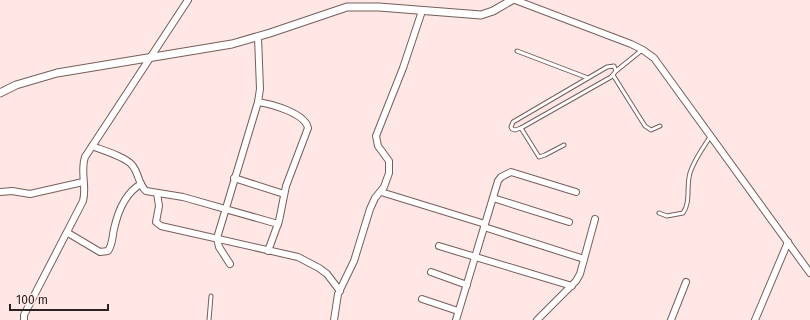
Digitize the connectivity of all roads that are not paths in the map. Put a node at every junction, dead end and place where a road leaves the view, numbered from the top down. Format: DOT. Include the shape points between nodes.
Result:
graph roads {
  1 [pos="188,0"];
  2 [pos="514,0"];
  3 [pos="422,11"];
  4 [pos="258,37"];
  5 [pos="643,50"];
  6 [pos="517,51"];
  7 [pos="151,57"];
  8 [pos="616,71"];
  9 [pos="613,75"];
  10 [pos="588,78"];
  11 [pos="0,93"];
  12 [pos="258,102"];
  13 [pos="660,126"];
  14 [pos="521,128"];
  15 [pos="711,136"];
  16 [pos="564,145"];
  17 [pos="92,146"];
  18 [pos="234,178"];
  19 [pos="83,182"];
  20 [pos="141,184"];
  21 [pos="0,192"];
  22 [pos="381,192"];
  23 [pos="576,192"];
  24 [pos="157,193"];
  25 [pos="284,194"];
  26 [pos="493,198"];
  27 [pos="225,209"];
  28 [pos="659,213"];
  29 [pos="595,219"];
  30 [pos="569,222"];
  31 [pos="278,224"];
  32 [pos="485,226"];
  33 [pos="68,233"];
  34 [pos="217,238"];
  35 [pos="788,242"];
  36 [pos="439,246"];
  37 [pos="268,251"];
  38 [pos="476,256"];
  39 [pos="584,259"];
  40 [pos="230,264"];
  41 [pos="431,272"];
  42 [pos="810,273"];
  43 [pos="686,282"];
  44 [pos="466,285"];
  45 [pos="572,286"];
  46 [pos="340,291"];
  47 [pos="211,296"];
  48 [pos="422,299"];
  49 [pos="458,311"];
  50 [pos="24,320"];
  51 [pos="209,320"];
  52 [pos="334,320"];
  53 [pos="456,320"];
  54 [pos="537,320"];
  55 [pos="671,320"];
  56 [pos="755,320"];
  1 -- 7 [label="street"];
  2 -- 3 [label="street" via="481,15"];
  2 -- 5 [label="street"];
  3 -- 4 [label="street" via="346,7"];
  3 -- 22 [label="street" via="376,136 378,146 390,161 389,173"];
  4 -- 7 [label="street" via="232,44"];
  4 -- 12 [label="street"];
  5 -- 8 [label="lane"];
  5 -- 15 [label="street" via="665,71"];
  6 -- 10 [label="lane"];
  7 -- 11 [label="street" via="57,73 16,85"];
  7 -- 17 [label="street"];
  8 -- 9 [label="lane"];
  8 -- 10 [label="lane" via="614,66 610,66"];
  9 -- 13 [label="lane" via="645,126 654,130"];
  9 -- 14 [label="lane"];
  10 -- 14 [label="lane" via="511,124 512,129"];
  12 -- 18 [label="street"];
  12 -- 25 [label="street" via="281,107 307,125 307,133"];
  14 -- 16 [label="lane" via="539,157"];
  15 -- 28 [label="lane" via="690,173 687,206 683,213 667,216"];
  15 -- 35 [label="street"];
  17 -- 19 [label="street" via="82,166"];
  17 -- 20 [label="street" via="129,162"];
  18 -- 25 [label="street"];
  18 -- 27 [label="street"];
  19 -- 21 [label="street" via="30,194"];
  19 -- 33 [label="street" via="83,201"];
  20 -- 24 [label="street" via="146,190"];
  20 -- 33 [label="street" via="133,188 125,198 108,251 100,252"];
  22 -- 32 [label="street"];
  22 -- 46 [label="street" via="372,204 354,262"];
  23 -- 26 [label="street" via="511,172 501,177"];
  24 -- 27 [label="street" via="183,197"];
  24 -- 34 [label="street" via="158,224 178,231"];
  25 -- 31 [label="street"];
  26 -- 30 [label="street"];
  26 -- 32 [label="street"];
  27 -- 31 [label="street"];
  27 -- 34 [label="street"];
  29 -- 39 [label="street"];
  31 -- 37 [label="street"];
  32 -- 38 [label="street"];
  32 -- 39 [label="street"];
  33 -- 50 [label="street" via="24,315"];
  34 -- 37 [label="street"];
  34 -- 40 [label="street" via="219,247"];
  35 -- 42 [label="street"];
  35 -- 56 [label="street"];
  36 -- 38 [label="street"];
  37 -- 46 [label="street" via="292,255 311,263 327,274"];
  38 -- 44 [label="street"];
  38 -- 45 [label="street"];
  39 -- 45 [label="street" via="580,274"];
  41 -- 44 [label="street"];
  43 -- 55 [label="street"];
  44 -- 49 [label="street"];
  45 -- 54 [label="street"];
  46 -- 52 [label="street"];
  47 -- 51 [label="lane"];
  48 -- 49 [label="street"];
  49 -- 53 [label="street"];
}
